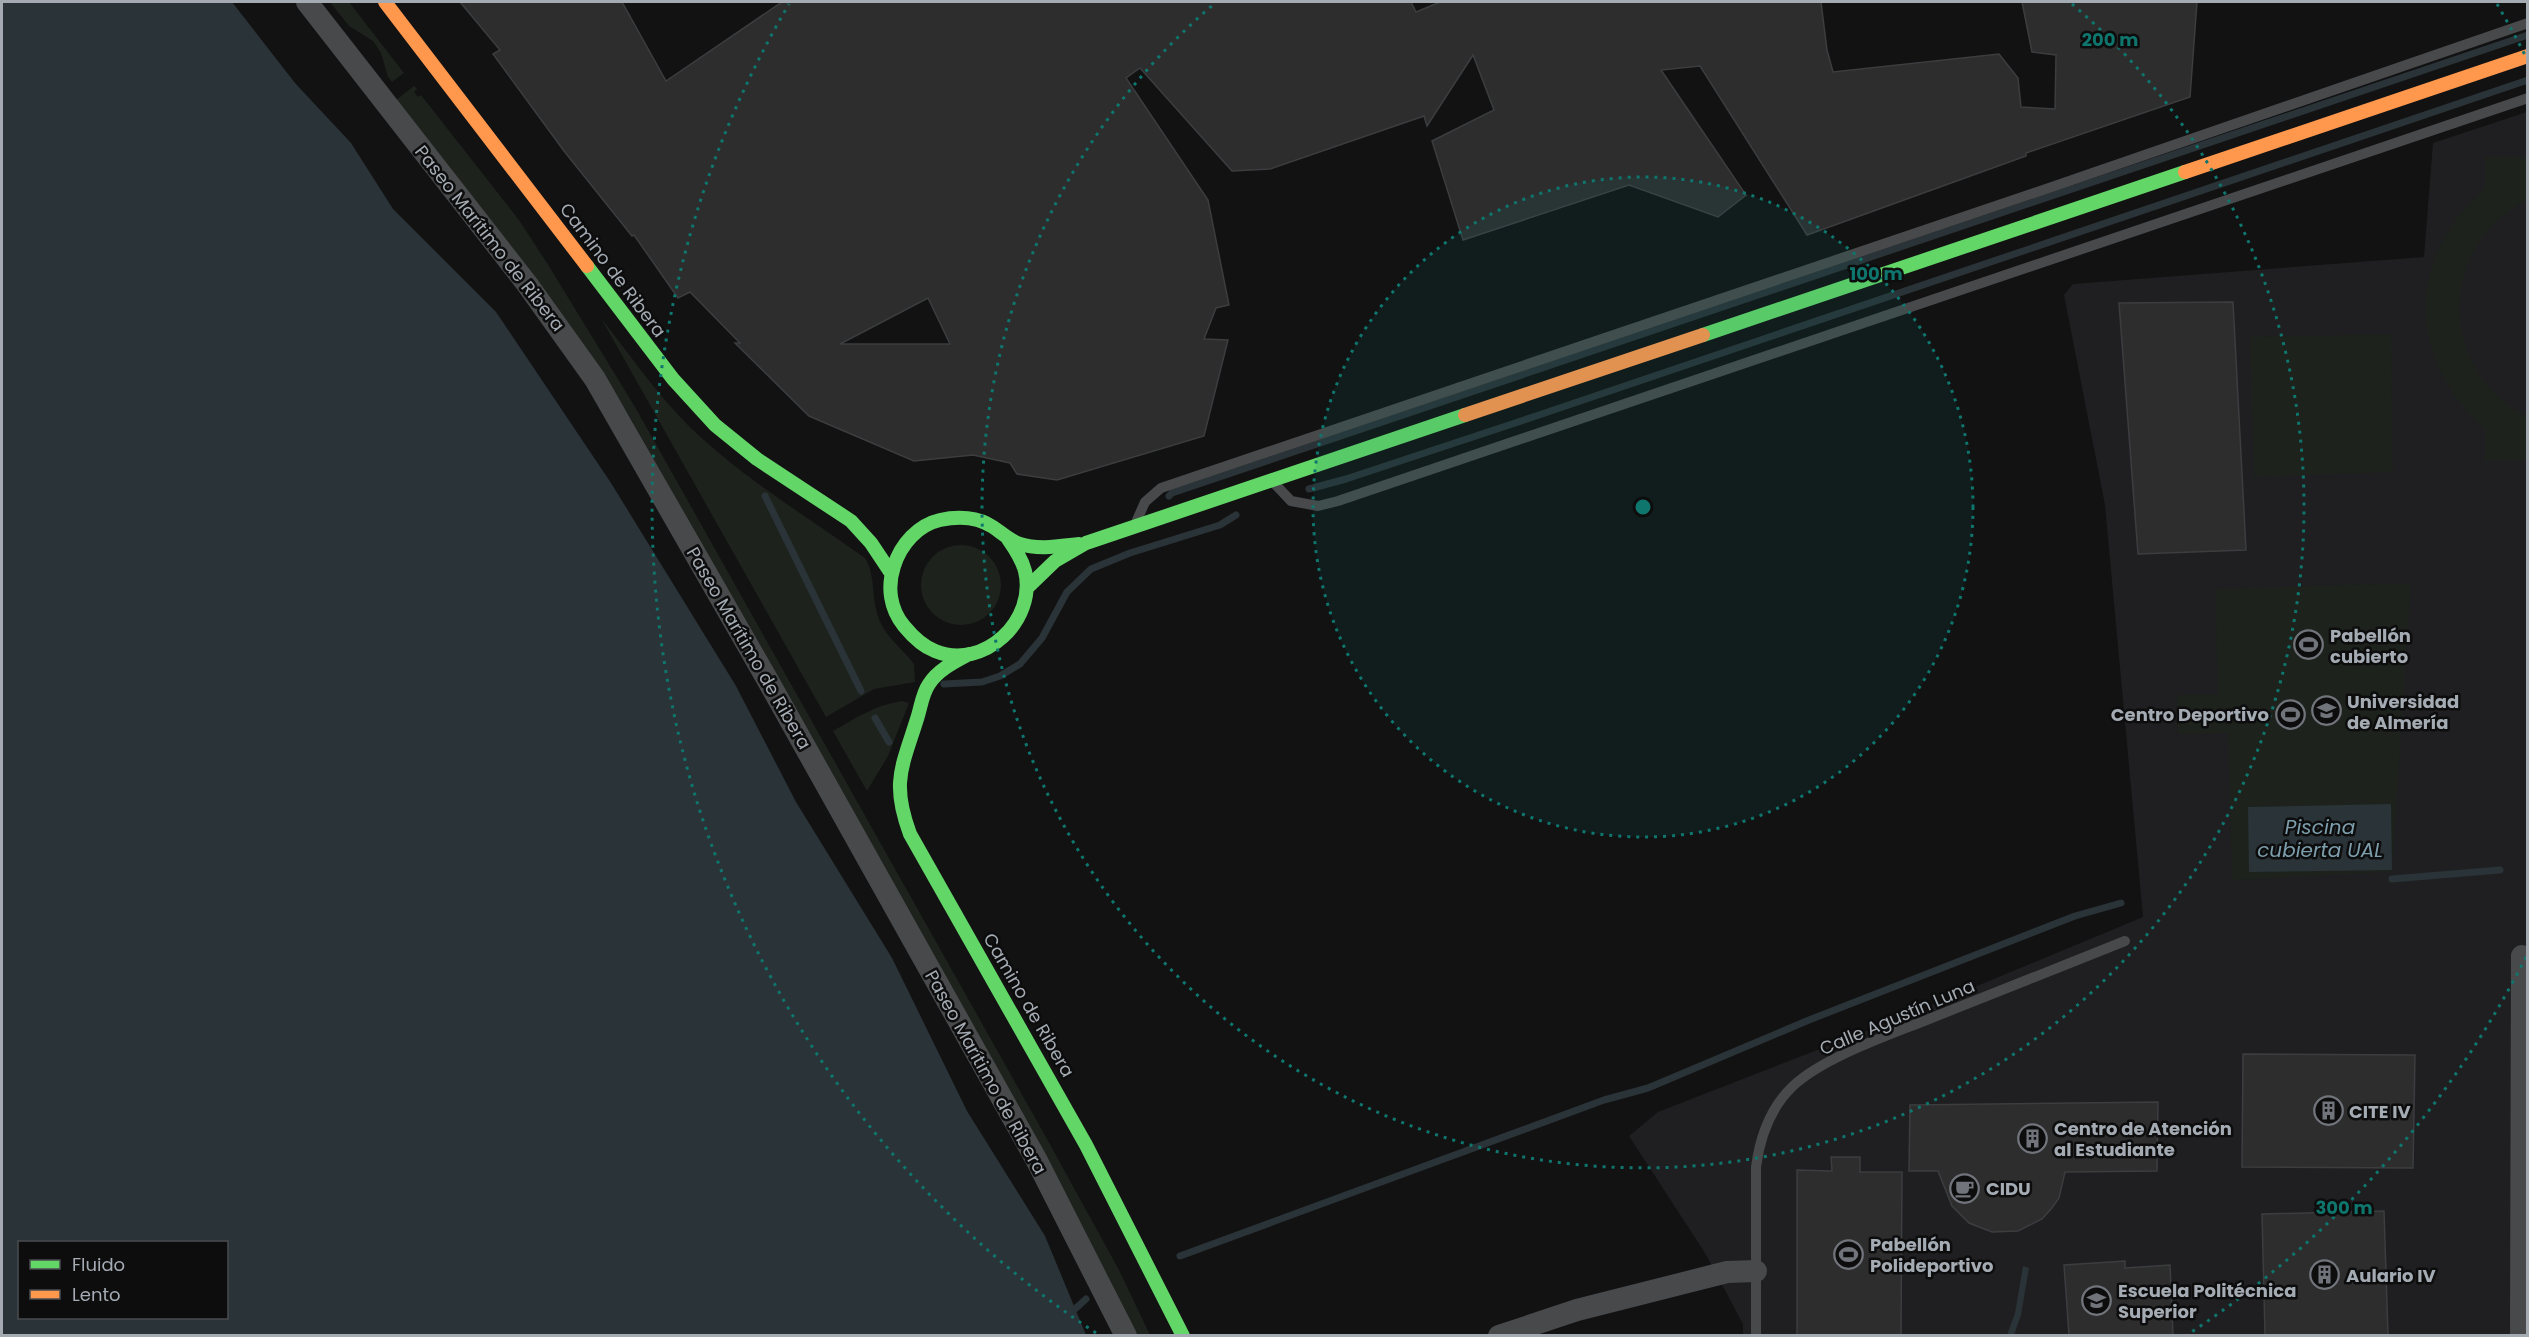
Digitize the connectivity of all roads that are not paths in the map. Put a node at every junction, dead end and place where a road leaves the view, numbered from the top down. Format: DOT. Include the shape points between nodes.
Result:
graph roads {
  1 [pos="307,2"];
  2 [pos="385,2"];
  3 [pos="2528,23"];
  4 [pos="2528,56"];
  5 [pos="2528,98"];
  6 [pos="1272,481"];
  7 [pos="851,521"];
  8 [pos="1135,526"];
  9 [pos="914,534"];
  10 [pos="1008,540"];
  11 [pos="1086,543"];
  12 [pos="891,573"];
  13 [pos="1027,588"];
  14 [pos="918,643"];
  15 [pos="969,654"];
  16 [pos="926,679"];
  17 [pos="2124,941"];
  18 [pos="2522,956"];
  19 [pos="1756,1271"];
  20 [pos="1126,1335"];
  21 [pos="1183,1335"];
  22 [pos="1499,1335"];
  23 [pos="1756,1335"];
  24 [pos="2521,1335"];
  1 -- 20 [label="street, Paseo Marítimo de Ribera" via="527,284 595,379 1036,1161"];
  2 -- 7 [label="main road, Camino de Ribera" via="673,379 715,425 757,459"];
  3 -- 8 [label="lane" via="1161,488 1143,505"];
  4 -- 6 [label="main road"];
  5 -- 6 [label="lane" via="1338,501 1318,506 1291,501"];
  6 -- 8 [label="main road"];
  7 -- 9 [label="main road, Camino de Ribera" via="887,534"];
  7 -- 12 [label="main road, Camino de Ribera" via="872,543"];
  8 -- 11 [label="main road"];
  9 -- 10 [label="main road" via="941,520 966,518 980,520"];
  9 -- 12 [label="main road" via="904,544"];
  10 -- 11 [label="main road" via="1035,547"];
  10 -- 13 [label="main road" via="1021,560"];
  11 -- 13 [label="main road" via="1055,561"];
  12 -- 14 [label="main road" via="894,612"];
  13 -- 15 [label="main road" via="1015,624 1001,640"];
  14 -- 15 [label="main road" via="943,655"];
  14 -- 16 [label="main road"];
  15 -- 16 [label="main road, Camino de Ribera"];
  16 -- 21 [label="main road, Camino de Ribera" via="898,781 903,818 1066,1106"];
  17 -- 19 [label="lane, Calle Agustín Luna" via="1891,1034 1816,1070 1794,1085 1766,1124 1759,1145"];
  18 -- 24 [label="street"];
  19 -- 22 [label="street" via="1727,1272"];
  19 -- 23 [label="lane, Calle Agustín Luna"];
}
